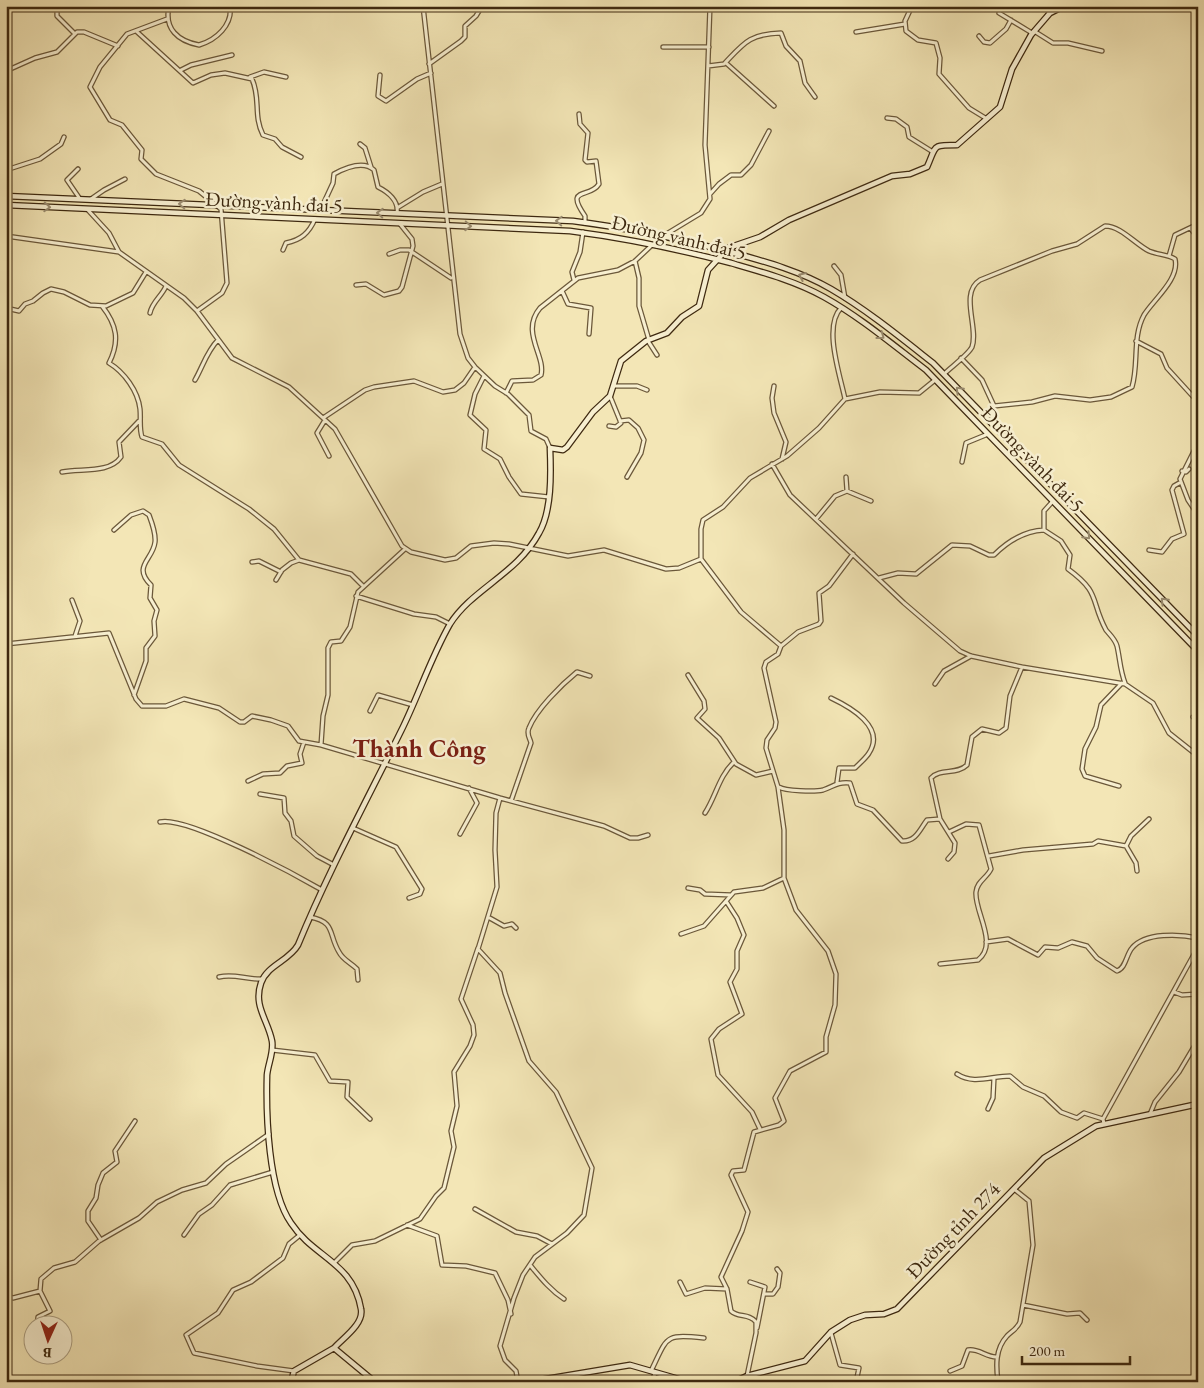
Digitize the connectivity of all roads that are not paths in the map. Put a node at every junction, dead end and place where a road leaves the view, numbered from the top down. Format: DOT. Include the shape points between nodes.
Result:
graph roads {
  1 [pos="57,6"];
  2 [pos="169,6"];
  3 [pos="230,6"];
  4 [pos="423,6"];
  5 [pos="482,6"];
  6 [pos="710,6"];
  7 [pos="912,6"];
  8 [pos="1044,6"];
  9 [pos="1064,6"];
  10 [pos="998,13"];
  11 [pos="1050,14"];
  12 [pos="167,19"];
  13 [pos="1011,20"];
  14 [pos="904,24"];
  15 [pos="135,30"];
  16 [pos="856,32"];
  17 [pos="1033,32"];
  18 [pos="74,34"];
  19 [pos="978,36"];
  20 [pos="118,46"];
  21 [pos="663,47"];
  22 [pos="709,47"];
  23 [pos="1102,51"];
  24 [pos="232,55"];
  25 [pos="726,62"];
  26 [pos="430,64"];
  27 [pos="708,66"];
  28 [pos="181,70"];
  29 [pos="6,71"];
  30 [pos="430,73"];
  31 [pos="380,74"];
  32 [pos="249,77"];
  33 [pos="286,77"];
  34 [pos="815,97"];
  35 [pos="774,106"];
  36 [pos="579,114"];
  37 [pos="887,118"];
  38 [pos="987,119"];
  39 [pos="769,131"];
  40 [pos="64,137"];
  41 [pos="360,144"];
  42 [pos="933,152"];
  43 [pos="301,157"];
  44 [pos="371,167"];
  45 [pos="78,169"];
  46 [pos="6,170"];
  47 [pos="125,179"];
  48 [pos="442,184"];
  49 [pos="710,194"];
  50 [pos="6,196"];
  51 [pos="80,199"];
  52 [pos="91,200"];
  53 [pos="6,205"];
  54 [pos="219,205"];
  55 [pos="87,209"];
  56 [pos="320,210"];
  57 [pos="397,211"];
  58 [pos="222,215"];
  59 [pos="445,216"];
  60 [pos="315,219"];
  61 [pos="400,223"];
  62 [pos="585,223"];
  63 [pos="1198,224"];
  64 [pos="446,225"];
  65 [pos="1191,229"];
  66 [pos="582,232"];
  67 [pos="6,236"];
  68 [pos="662,236"];
  69 [pos="1198,238"];
  70 [pos="652,244"];
  71 [pos="283,250"];
  72 [pos="725,251"];
  73 [pos="119,252"];
  74 [pos="412,253"];
  75 [pos="389,254"];
  76 [pos="1169,256"];
  77 [pos="717,260"];
  78 [pos="635,261"];
  79 [pos="834,266"];
  80 [pos="146,272"];
  81 [pos="452,278"];
  82 [pos="574,280"];
  83 [pos="356,285"];
  84 [pos="166,286"];
  85 [pos="562,291"];
  86 [pos="845,299"];
  87 [pos="102,306"];
  88 [pos="6,308"];
  89 [pos="840,308"];
  90 [pos="197,311"];
  91 [pos="150,313"];
  92 [pos="588,334"];
  93 [pos="218,340"];
  94 [pos="649,340"];
  95 [pos="1136,341"];
  96 [pos="658,354"];
  97 [pos="960,358"];
  98 [pos="475,367"];
  99 [pos="944,374"];
  100 [pos="484,376"];
  101 [pos="195,380"];
  102 [pos="935,380"];
  103 [pos="613,386"];
  104 [pos="774,386"];
  105 [pos="647,390"];
  106 [pos="506,392"];
  107 [pos="610,396"];
  108 [pos="845,399"];
  109 [pos="1198,402"];
  110 [pos="994,406"];
  111 [pos="324,419"];
  112 [pos="139,421"];
  113 [pos="620,421"];
  114 [pos="993,425"];
  115 [pos="610,426"];
  116 [pos="988,434"];
  117 [pos="1198,443"];
  118 [pos="550,448"];
  119 [pos="329,456"];
  120 [pos="782,459"];
  121 [pos="962,462"];
  122 [pos="772,464"];
  123 [pos="1189,469"];
  124 [pos="1182,471"];
  125 [pos="62,472"];
  126 [pos="627,477"];
  127 [pos="846,477"];
  128 [pos="1181,482"];
  129 [pos="847,491"];
  130 [pos="549,497"];
  131 [pos="871,501"];
  132 [pos="1053,501"];
  133 [pos="1198,508"];
  134 [pos="816,520"];
  135 [pos="114,530"];
  136 [pos="1044,530"];
  137 [pos="405,549"];
  138 [pos="528,549"];
  139 [pos="1148,550"];
  140 [pos="853,554"];
  141 [pos="701,559"];
  142 [pos="299,560"];
  143 [pos="252,562"];
  144 [pos="281,572"];
  145 [pos="878,578"];
  146 [pos="276,580"];
  147 [pos="363,586"];
  148 [pos="356,596"];
  149 [pos="72,600"];
  150 [pos="451,624"];
  151 [pos="75,636"];
  152 [pos="1198,636"];
  153 [pos="6,644"];
  154 [pos="781,646"];
  155 [pos="1198,651"];
  156 [pos="971,656"];
  157 [pos="1022,667"];
  158 [pos="688,675"];
  159 [pos="590,676"];
  160 [pos="1124,683"];
  161 [pos="935,684"];
  162 [pos="134,695"];
  163 [pos="831,698"];
  164 [pos="414,705"];
  165 [pos="370,711"];
  166 [pos="304,742"];
  167 [pos="321,745"];
  168 [pos="1198,756"];
  169 [pos="734,762"];
  170 [pos="386,763"];
  171 [pos="773,770"];
  172 [pos="248,781"];
  173 [pos="837,782"];
  174 [pos="1119,786"];
  175 [pos="778,787"];
  176 [pos="469,788"];
  177 [pos="260,794"];
  178 [pos="500,798"];
  179 [pos="511,801"];
  180 [pos="705,813"];
  181 [pos="940,819"];
  182 [pos="1149,820"];
  183 [pos="160,822"];
  184 [pos="354,828"];
  185 [pos="949,832"];
  186 [pos="460,834"];
  187 [pos="648,835"];
  188 [pos="1126,846"];
  189 [pos="989,856"];
  190 [pos="948,859"];
  191 [pos="335,866"];
  192 [pos="1137,871"];
  193 [pos="784,878"];
  194 [pos="688,888"];
  195 [pos="322,890"];
  196 [pos="732,895"];
  197 [pos="409,898"];
  198 [pos="726,900"];
  199 [pos="310,917"];
  200 [pos="488,917"];
  201 [pos="516,928"];
  202 [pos="681,934"];
  203 [pos="1198,938"];
  204 [pos="986,942"];
  205 [pos="478,947"];
  206 [pos="1198,947"];
  207 [pos="940,964"];
  208 [pos="219,977"];
  209 [pos="263,980"];
  210 [pos="358,980"];
  211 [pos="1174,992"];
  212 [pos="1198,994"];
  213 [pos="1198,1040"];
  214 [pos="272,1050"];
  215 [pos="957,1074"];
  216 [pos="994,1078"];
  217 [pos="1198,1104"];
  218 [pos="988,1109"];
  219 [pos="1150,1114"];
  220 [pos="370,1120"];
  221 [pos="135,1121"];
  222 [pos="1104,1121"];
  223 [pos="760,1129"];
  224 [pos="270,1134"];
  225 [pos="274,1171"];
  226 [pos="1014,1189"];
  227 [pos="475,1209"];
  228 [pos="406,1225"];
  229 [pos="184,1235"];
  230 [pos="300,1235"];
  231 [pos="101,1240"];
  232 [pos="552,1244"];
  233 [pos="6,1260"];
  234 [pos="335,1262"];
  235 [pos="530,1265"];
  236 [pos="776,1269"];
  237 [pos="6,1278"];
  238 [pos="680,1282"];
  239 [pos="750,1282"];
  240 [pos="727,1289"];
  241 [pos="40,1291"];
  242 [pos="764,1294"];
  243 [pos="6,1296"];
  244 [pos="564,1299"];
  245 [pos="1024,1305"];
  246 [pos="511,1314"];
  247 [pos="40,1316"];
  248 [pos="1087,1320"];
  249 [pos="831,1332"];
  250 [pos="756,1333"];
  251 [pos="704,1338"];
  252 [pos="334,1348"];
  253 [pos="996,1357"];
  254 [pos="294,1370"];
  255 [pos="950,1371"];
  256 [pos="653,1372"];
  257 [pos="569,1374"];
  258 [pos="747,1376"];
  259 [pos="291,1382"];
  260 [pos="375,1382"];
  261 [pos="518,1382"];
  262 [pos="528,1382"];
  263 [pos="570,1382"];
  264 [pos="652,1382"];
  265 [pos="689,1382"];
  266 [pos="734,1382"];
  267 [pos="856,1382"];
  268 [pos="998,1382"];
  1 -- 18 [label="street" via="57,16"];
  2 -- 12 [label="street"];
  3 -- 12 [label="street" via="231,17 223,29 215,38 199,46 177,38"];
  4 -- 26 [label="street"];
  5 -- 26 [label="street" via="465,26 462,42"];
  6 -- 22 [label="street"];
  7 -- 14 [label="street"];
  8 -- 11 [label="street"];
  9 -- 11 [label="main road"];
  10 -- 13 [label="street"];
  11 -- 17 [label="main road"];
  12 -- 15 [label="street"];
  13 -- 17 [label="street"];
  13 -- 19 [label="street" via="990,43"];
  14 -- 16 [label="street"];
  14 -- 38 [label="street" via="914,38 936,43 940,58 938,74 969,108"];
  15 -- 20 [label="street" via="127,34"];
  15 -- 28 [label="street"];
  17 -- 23 [label="street" via="1053,42"];
  17 -- 38 [label="main road" via="1012,69 1002,103"];
  18 -- 20 [label="street" via="84,32"];
  18 -- 29 [label="street" via="57,52"];
  20 -- 54 [label="street" via="90,85 97,102 110,120 122,125 134,138 142,150 141,159 156,174 199,191"];
  21 -- 22 [label="street"];
  22 -- 27 [label="street"];
  24 -- 28 [label="street"];
  25 -- 27 [label="street"];
  25 -- 34 [label="street" via="751,37 781,33 786,46 800,61 805,83"];
  25 -- 35 [label="street"];
  26 -- 30 [label="street"];
  27 -- 49 [label="street" via="705,146"];
  28 -- 32 [label="street" via="192,83 225,73"];
  30 -- 31 [label="street" via="386,101 378,96"];
  30 -- 48 [label="street"];
  32 -- 33 [label="street" via="264,72"];
  32 -- 43 [label="street" via="256,93 256,120 263,135 275,139 282,147"];
  36 -- 62 [label="street" via="580,124 588,133 585,160 596,162 599,184 577,199"];
  37 -- 42 [label="street" via="896,119 907,127 909,137"];
  38 -- 42 [label="main road" via="956,145 939,145"];
  39 -- 49 [label="street" via="751,165 741,174 731,175"];
  40 -- 46 [label="street" via="62,144 40,158"];
  41 -- 44 [label="street" via="367,152"];
  42 -- 72 [label="main road" via="925,169 892,176"];
  44 -- 56 [label="street" via="349,166 334,174"];
  44 -- 57 [label="street" via="378,186 388,191"];
  45 -- 51 [label="street" via="67,180"];
  47 -- 52 [label="street"];
  48 -- 57 [label="street"];
  48 -- 59 [label="street"];
  49 -- 68 [label="street" via="708,205 701,212"];
  50 -- 51 [label="main road"];
  51 -- 52 [label="main road, Đường vành đai 5"];
  54 -- 52 [label="main road, Đường vành đai 5, one-way"];
  53 -- 55 [label="main road, Đường vành đai 5, one-way"];
  54 -- 56 [label="main road, Đường vành đai 5"];
  54 -- 58 [label="street"];
  55 -- 58 [label="main road, Đường vành đai 5"];
  55 -- 73 [label="street" via="110,234"];
  57 -- 56 [label="main road, Đường vành đai 5, one-way"];
  57 -- 59 [label="main road, Đường vành đai 5"];
  58 -- 60 [label="main road, Đường vành đai 5"];
  58 -- 90 [label="street" via="227,283 222,293"];
  62 -- 59 [label="main road, Đường vành đai 5, one-way"];
  59 -- 64 [label="street"];
  60 -- 61 [label="main road, Đường vành đai 5"];
  60 -- 71 [label="street" via="302,238 286,243"];
  61 -- 64 [label="main road, Đường vành đai 5"];
  61 -- 74 [label="street" via="412,239"];
  62 -- 68 [label="main road, Đường vành đai 5"];
  63 -- 65 [label="street"];
  64 -- 66 [label="main road, Đường vành đai 5, one-way"];
  64 -- 81 [label="street"];
  65 -- 69 [label="street"];
  65 -- 76 [label="street" via="1176,235"];
  66 -- 70 [label="main road, Đường vành đai 5"];
  66 -- 82 [label="street" via="572,272"];
  67 -- 73 [label="street"];
  68 -- 72 [label="main road, Đường vành đai 5"];
  70 -- 77 [label="main road, Đường vành đai 5"];
  70 -- 78 [label="street"];
  72 -- 77 [label="main road"];
  86 -- 72 [label="main road, Đường vành đai 5, one-way" via="830,288 772,264"];
  73 -- 80 [label="street"];
  74 -- 75 [label="street" via="400,250"];
  74 -- 81 [label="street"];
  74 -- 83 [label="street" via="399,291 384,295 366,284"];
  76 -- 95 [label="street" via="1176,262 1167,288 1158,294 1144,315"];
  76 -- 97 [label="street" via="1149,251 1113,227 1105,226 1077,244 980,280 971,295 972,345"];
  77 -- 89 [label="main road, Đường vành đai 5" via="769,274 824,296"];
  77 -- 94 [label="main road" via="708,270 699,306 682,317 667,333"];
  78 -- 82 [label="street" via="613,272"];
  78 -- 94 [label="street" via="639,306"];
  79 -- 86 [label="street" via="841,276"];
  80 -- 84 [label="street"];
  80 -- 87 [label="street" via="133,293"];
  81 -- 98 [label="street" via="459,331 468,358"];
  82 -- 85 [label="street"];
  84 -- 90 [label="street"];
  84 -- 91 [label="street"];
  85 -- 92 [label="street" via="568,304 591,308"];
  85 -- 106 [label="street" via="536,315 532,339 542,367 541,375 533,380 512,381"];
  86 -- 99 [label="main road, Đường vành đai 5" via="887,327"];
  87 -- 88 [label="street" via="90,305 51,289 18,311"];
  87 -- 112 [label="street" via="114,323 114,350 109,363 120,370 134,392 140,407"];
  89 -- 102 [label="main road, Đường vành đai 5, one-way" via="879,334"];
  89 -- 108 [label="street" via="834,314 831,333"];
  90 -- 93 [label="street"];
  93 -- 101 [label="street" via="210,348"];
  93 -- 111 [label="street" via="232,358 286,384"];
  94 -- 96 [label="street"];
  94 -- 103 [label="main road" via="621,361"];
  95 -- 109 [label="street" via="1161,354 1167,368"];
  95 -- 110 [label="street" via="1132,385 1114,395 1085,401 1055,396"];
  97 -- 99 [label="street"];
  97 -- 110 [label="street" via="982,380"];
  98 -- 100 [label="street"];
  98 -- 111 [label="street" via="455,390 443,392 418,381 374,387"];
  114 -- 99 [label="main road, Đường vành đai 5, one-way"];
  100 -- 106 [label="street"];
  100 -- 130 [label="street" via="470,415 486,430 484,449 500,459 521,494"];
  102 -- 108 [label="street" via="919,393 880,392"];
  102 -- 116 [label="main road, Đường vành đai 5"];
  103 -- 105 [label="street" via="637,386"];
  103 -- 107 [label="main road"];
  104 -- 120 [label="street" via="774,413 786,442"];
  106 -- 118 [label="street" via="529,415 531,432 546,439"];
  107 -- 113 [label="street"];
  107 -- 118 [label="main road" via="591,414 568,447 563,450"];
  108 -- 120 [label="street" via="819,428"];
  110 -- 114 [label="street"];
  111 -- 119 [label="street" via="317,433"];
  111 -- 137 [label="street" via="337,432"];
  112 -- 125 [label="street" via="119,442 121,457 115,463 101,469"];
  112 -- 142 [label="street" via="144,440 158,441 179,465 252,511 277,531"];
  113 -- 115 [label="street" via="616,427"];
  113 -- 126 [label="street" via="629,420 644,440 641,453"];
  152 -- 114 [label="main road, Đường vành đai 5, one-way"];
  116 -- 121 [label="street" via="966,443"];
  116 -- 132 [label="main road, Đường vành đai 5"];
  117 -- 124 [label="street"];
  118 -- 130 [label="main road" via="552,478"];
  120 -- 122 [label="street"];
  122 -- 134 [label="street" via="786,491"];
  122 -- 141 [label="street" via="750,478 723,507 704,520"];
  123 -- 124 [label="street"];
  124 -- 128 [label="street"];
  127 -- 129 [label="street"];
  128 -- 133 [label="street" via="1192,507"];
  128 -- 139 [label="street" via="1172,490 1184,534 1172,539 1162,552"];
  129 -- 131 [label="street"];
  129 -- 134 [label="street" via="835,496"];
  130 -- 138 [label="main road" via="540,531"];
  132 -- 136 [label="street" via="1044,511"];
  132 -- 155 [label="main road, Đường vành đai 5, one-way"];
  134 -- 140 [label="street"];
  135 -- 162 [label="street" via="130,515 143,511 149,515 154,534 155,544 143,571 150,585 150,598 157,610 155,634 146,648 146,661"];
  136 -- 145 [label="street" via="1024,534 994,555 970,546 952,545 916,574 898,573"];
  136 -- 160 [label="street" via="1061,541 1070,555 1068,569 1087,584 1095,597 1105,627 1116,643"];
  137 -- 138 [label="street" via="451,560 475,545 502,543"];
  137 -- 147 [label="street"];
  138 -- 141 [label="street" via="568,556 604,550 666,570"];
  138 -- 150 [label="main road" via="522,559 474,599"];
  140 -- 145 [label="street"];
  140 -- 154 [label="street" via="820,593 819,624 798,632"];
  141 -- 154 [label="street" via="741,612"];
  142 -- 144 [label="street"];
  142 -- 147 [label="street" via="351,574"];
  143 -- 144 [label="street" via="259,561"];
  144 -- 146 [label="street"];
  145 -- 156 [label="street" via="956,648"];
  147 -- 148 [label="street"];
  148 -- 150 [label="street" via="414,614 436,616"];
  148 -- 167 [label="street" via="348,631 342,641 332,642 328,648 328,695"];
  149 -- 151 [label="street" via="80,621"];
  150 -- 164 [label="main road"];
  151 -- 153 [label="street"];
  151 -- 162 [label="street" via="111,634"];
  154 -- 171 [label="street" via="778,654 766,662 764,668 776,722 766,744"];
  156 -- 157 [label="street"];
  156 -- 161 [label="street" via="944,671"];
  157 -- 160 [label="street"];
  157 -- 181 [label="street" via="1010,696 1006,728 999,733 982,729 972,738 967,765 931,778"];
  158 -- 169 [label="street" via="705,703 705,709 697,718 719,738"];
  159 -- 179 [label="street" via="576,672 540,708 529,728 531,743"];
  160 -- 168 [label="street" via="1153,703 1169,733"];
  160 -- 174 [label="street" via="1101,705 1096,727 1085,749 1082,769 1085,776"];
  162 -- 166 [label="street" via="146,707 168,706 187,699 219,708 240,722 250,717 271,720 290,727 298,740"];
  163 -- 173 [label="street" via="865,719 872,731 869,753 856,768 839,768"];
  164 -- 165 [label="street" via="378,695"];
  164 -- 170 [label="main road"];
  166 -- 167 [label="street"];
  166 -- 172 [label="street" via="300,754 302,763 287,766 280,773 263,774"];
  167 -- 170 [label="street"];
  169 -- 171 [label="street" via="756,775"];
  169 -- 180 [label="street" via="721,778"];
  170 -- 176 [label="street"];
  170 -- 184 [label="main road"];
  171 -- 175 [label="street"];
  173 -- 175 [label="street" via="818,790"];
  173 -- 181 [label="street" via="851,783 857,804 876,813 902,841 917,836 927,820"];
  175 -- 193 [label="street" via="784,835"];
  176 -- 178 [label="street"];
  176 -- 186 [label="street" via="477,803"];
  177 -- 191 [label="street" via="284,798 285,813 296,838"];
  178 -- 179 [label="street"];
  178 -- 200 [label="street" via="496,813 495,850 498,882"];
  179 -- 187 [label="street" via="604,826 630,838"];
  181 -- 185 [label="street"];
  182 -- 188 [label="street" via="1131,836"];
  183 -- 195 [label="street" via="185,825 286,868"];
  184 -- 191 [label="main road"];
  184 -- 197 [label="street" via="396,847 422,889 420,894"];
  185 -- 189 [label="street" via="966,824 979,825"];
  185 -- 190 [label="street" via="955,847"];
  188 -- 189 [label="street" via="1098,841"];
  188 -- 192 [label="street" via="1136,862"];
  189 -- 204 [label="street" via="991,869 977,885 976,893"];
  191 -- 195 [label="main road"];
  193 -- 196 [label="street" via="763,888 737,891"];
  193 -- 223 [label="street" via="796,910 832,959 836,974 835,1005 826,1037 826,1052 790,1071 775,1098 784,1121"];
  194 -- 196 [label="street" via="705,894"];
  195 -- 199 [label="main road"];
  196 -- 198 [label="street"];
  198 -- 202 [label="street" via="704,926"];
  198 -- 223 [label="street" via="744,935 737,951 737,969 730,982 742,1014 719,1029 711,1039 711,1046 718,1075 752,1112"];
  199 -- 209 [label="main road" via="295,950"];
  199 -- 210 [label="street" via="328,924 338,951 357,969"];
  200 -- 201 [label="street"];
  200 -- 205 [label="street"];
  203 -- 204 [label="street" via="1168,935 1146,940 1134,946 1122,969 1117,971 1097,958 1089,947 1074,942 1058,948 1046,947 1038,955 1008,939"];
  204 -- 207 [label="street" via="978,960"];
  205 -- 228 [label="street" via="461,999 474,1035 454,1072 457,1106 451,1131 454,1147 444,1188 423,1217"];
  205 -- 232 [label="street" via="480,954 500,973 529,1061 556,1092 592,1168 584,1215"];
  206 -- 211 [label="street"];
  208 -- 209 [label="street" via="233,974 244,979"];
  209 -- 214 [label="main road" via="259,1006 272,1038"];
  211 -- 212 [label="street" via="1182,996"];
  211 -- 222 [label="street"];
  213 -- 219 [label="street"];
  214 -- 220 [label="street" via="315,1055 330,1082 348,1082 347,1097"];
  214 -- 224 [label="main road" via="267,1073"];
  215 -- 216 [label="street" via="964,1079"];
  216 -- 218 [label="street" via="993,1098"];
  216 -- 222 [label="street" via="1013,1078 1074,1118 1084,1113"];
  217 -- 219 [label="main road, Đường tỉnh 274"];
  219 -- 222 [label="main road, Đường tỉnh 274"];
  221 -- 231 [label="street" via="115,1151 118,1162 103,1173 96,1198 88,1211 88,1221"];
  222 -- 226 [label="main road, Đường tỉnh 274" via="1044,1158"];
  223 -- 240 [label="street" via="752,1134 744,1170 731,1174 748,1212 721,1274"];
  224 -- 225 [label="main road"];
  224 -- 231 [label="street" via="223,1166 206,1183 158,1202 139,1218"];
  225 -- 229 [label="street" via="230,1186 195,1218"];
  225 -- 230 [label="main road" via="284,1211"];
  226 -- 245 [label="street" via="1029,1201 1033,1232"];
  226 -- 249 [label="main road, Đường tỉnh 274" via="896,1309 857,1317"];
  227 -- 232 [label="street" via="516,1232 537,1236"];
  228 -- 234 [label="street" via="375,1241 352,1245"];
  228 -- 246 [label="street" via="438,1236 442,1265 466,1266 495,1273"];
  230 -- 234 [label="main road"];
  230 -- 254 [label="street" via="282,1258 251,1282 233,1290 218,1313 186,1335 194,1353"];
  231 -- 241 [label="street" via="75,1262 52,1270 41,1279"];
  232 -- 235 [label="street"];
  233 -- 237 [label="street"];
  234 -- 252 [label="main road" via="349,1278 362,1312 358,1322"];
  235 -- 244 [label="street" via="552,1291"];
  235 -- 246 [label="street" via="515,1294"];
  236 -- 242 [label="street" via="780,1273 777,1289 773,1294"];
  238 -- 240 [label="street" via="686,1294 705,1288"];
  239 -- 242 [label="street" via="764,1286"];
  240 -- 250 [label="street" via="731,1310 753,1318"];
  241 -- 243 [label="street" via="13,1298"];
  241 -- 247 [label="street" via="50,1311"];
  242 -- 250 [label="street"];
  245 -- 248 [label="street" via="1067,1314 1080,1313"];
  245 -- 253 [label="street" via="1019,1326 1005,1338"];
  246 -- 261 [label="street" via="500,1346 505,1360 516,1371"];
  249 -- 258 [label="main road, Đường tỉnh 274" via="806,1361"];
  249 -- 267 [label="street" via="840,1365 859,1368"];
  250 -- 258 [label="street"];
  251 -- 256 [label="street" via="670,1338 664,1343"];
  252 -- 254 [label="main road"];
  252 -- 260 [label="main road"];
  253 -- 255 [label="street" via="968,1350 960,1367"];
  253 -- 268 [label="street"];
  254 -- 259 [label="main road"];
  256 -- 257 [label="main road" via="630,1365"];
  256 -- 264 [label="street"];
  256 -- 265 [label="main road"];
  257 -- 262 [label="main road"];
  257 -- 263 [label="street"];
  258 -- 266 [label="main road, Đường tỉnh 274"];
}
